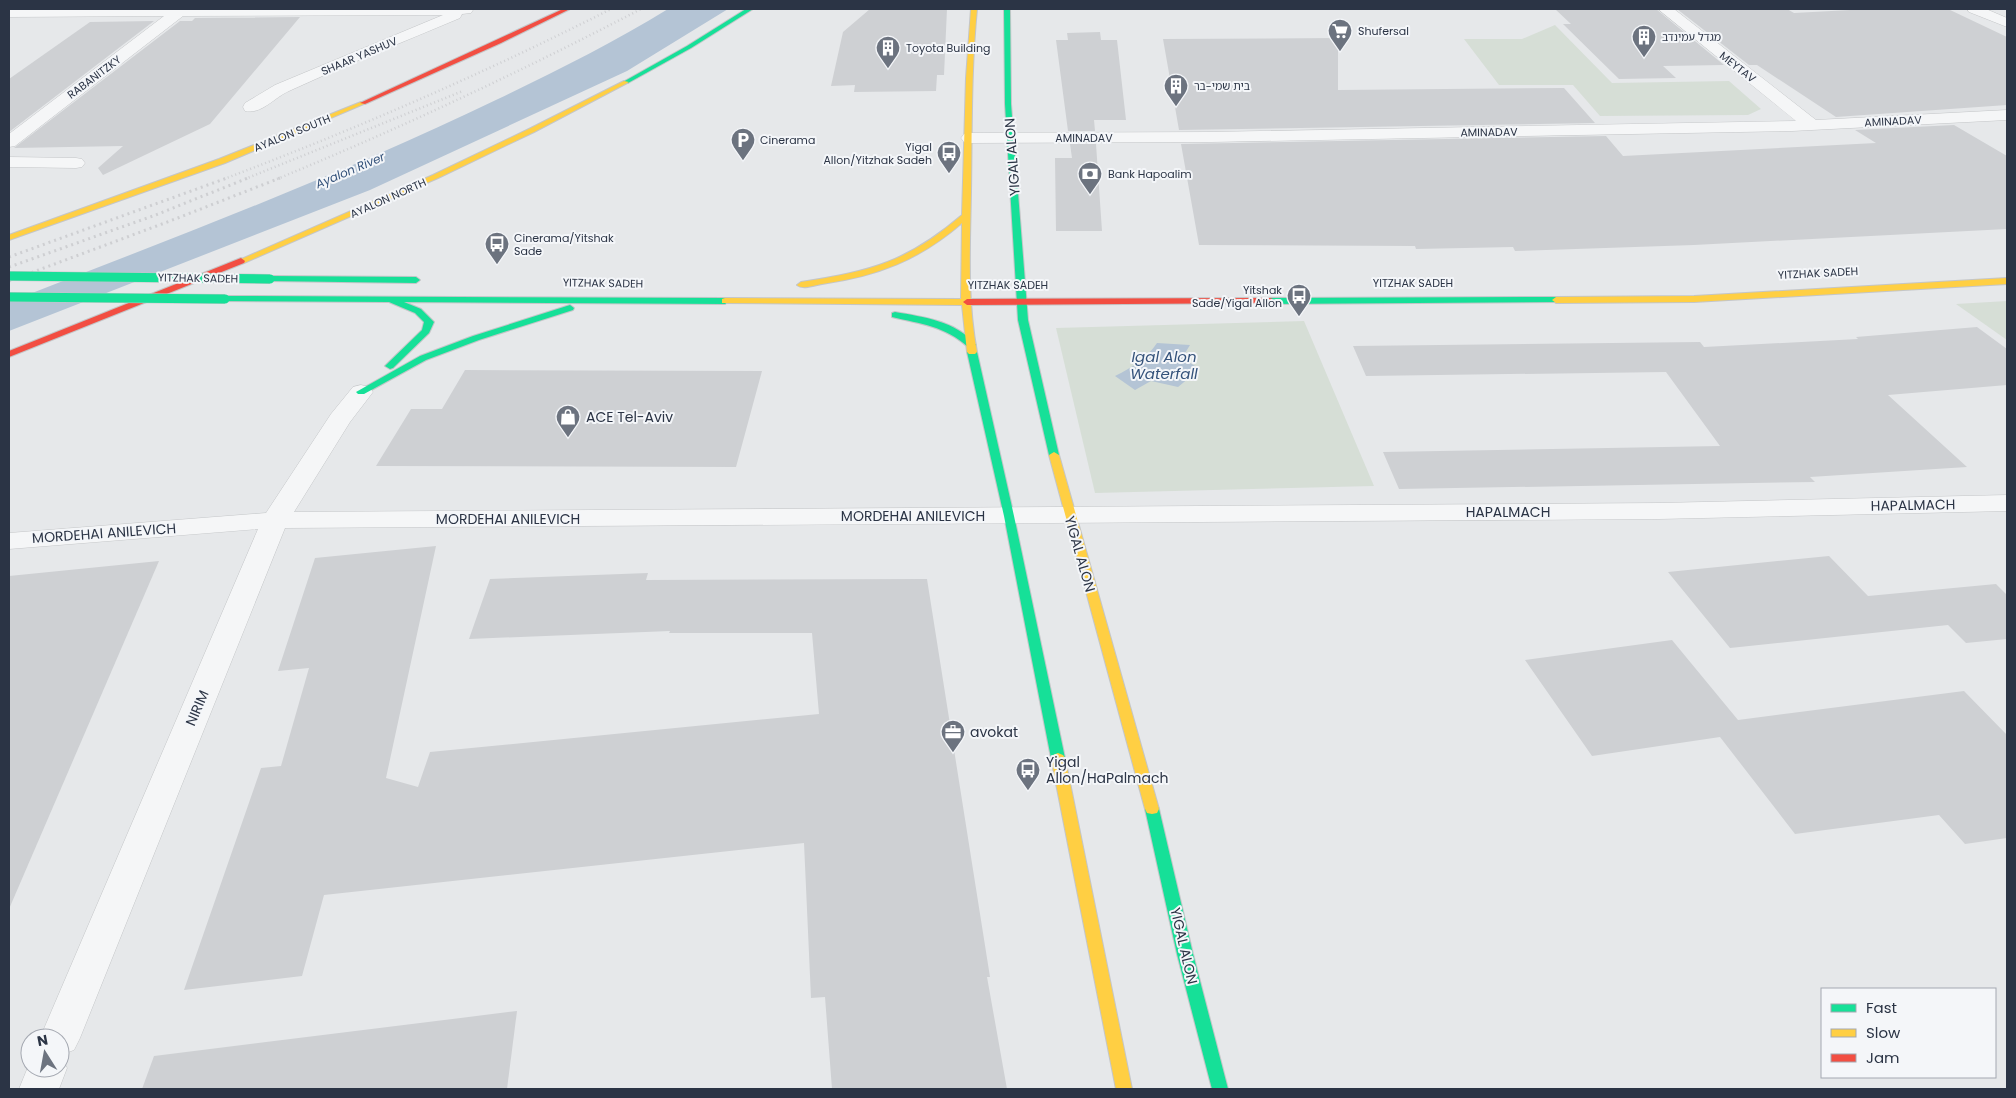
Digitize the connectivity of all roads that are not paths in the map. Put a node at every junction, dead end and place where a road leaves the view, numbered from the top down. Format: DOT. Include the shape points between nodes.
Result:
graph roads {
  1 [pos="468,9"];
  2 [pos="567,9"];
  3 [pos="750,9"];
  4 [pos="974,9"];
  5 [pos="1007,9"];
  6 [pos="1664,9"];
  7 [pos="1974,9"];
  8 [pos="9,13"];
  9 [pos="178,13"];
  10 [pos="2007,23"];
  11 [pos="252,107"];
  12 [pos="2007,115"];
  13 [pos="1812,125"];
  14 [pos="970,138"];
  15 [pos="1011,138"];
  16 [pos="9,142"];
  17 [pos="9,162"];
  18 [pos="76,162"];
  19 [pos="966,216"];
  20 [pos="9,238"];
  21 [pos="9,276"];
  22 [pos="428,280"];
  23 [pos="2007,281"];
  24 [pos="950,284"];
  25 [pos="867,285"];
  26 [pos="970,285"];
  27 [pos="9,296"];
  28 [pos="387,299"];
  29 [pos="598,300"];
  30 [pos="734,302"];
  31 [pos="966,302"];
  32 [pos="1021,302"];
  33 [pos="971,345"];
  34 [pos="9,354"];
  35 [pos="361,392"];
  36 [pos="2007,503"];
  37 [pos="1069,515"];
  38 [pos="1009,516"];
  39 [pos="275,520"];
  40 [pos="9,541"];
  41 [pos="64,1028"];
  42 [pos="1124,1089"];
  43 [pos="1220,1089"];
  1 -- 9 [label="street"];
  1 -- 11 [label="street, SHAAR YASHUV" via="281,88"];
  2 -- 20 [label="main road, AYALON SOUTH" via="335,115 139,192"];
  3 -- 34 [label="main road, AYALON NORTH" via="666,60 484,154 258,255"];
  4 -- 14 [label="main road" via="970,55"];
  5 -- 15 [label="main road, YIGAL ALON"];
  6 -- 13 [label="street, MEYTAV"];
  7 -- 10 [label="street"];
  8 -- 9 [label="street"];
  9 -- 16 [label="street, RABANITZKY"];
  12 -- 13 [label="street, AMINADAV"];
  13 -- 15 [label="street, AMINADAV"];
  14 -- 15 [label="street, AMINADAV"];
  14 -- 19 [label="main road"];
  15 -- 32 [label="main road, YIGAL ALON"];
  17 -- 18 [label="street"];
  19 -- 25 [label="main road" via="919,255 898,264 857,276 796,285"];
  19 -- 26 [label="main road"];
  21 -- 22 [label="main road, YITZHAK SADEH, bridge"];
  23 -- 32 [label="main road, YITZHAK SADEH" via="1694,299"];
  24 -- 26 [label="main road, YITZHAK SADEH"];
  26 -- 31 [label="main road"];
  27 -- 28 [label="main road, YITZHAK SADEH, bridge"];
  28 -- 29 [label="main road, YITZHAK SADEH"];
  28 -- 35 [label="main road" via="418,311 429,322 426,331"];
  29 -- 30 [label="main road, YITZHAK SADEH"];
  29 -- 35 [label="main road" via="423,358"];
  30 -- 31 [label="main road, YITZHAK SADEH"];
  30 -- 33 [label="main road" via="872,311 922,319 952,328"];
  31 -- 32 [label="main road, YITZHAK SADEH"];
  31 -- 33 [label="main road"];
  32 -- 37 [label="main road, YIGAL ALON"];
  33 -- 38 [label="main road"];
  35 -- 39 [label="street, NIRIM"];
  36 -- 37 [label="street, HAPALMACH" via="1649,511"];
  37 -- 38 [label="street, HAPALMACH"];
  37 -- 43 [label="main road, YIGAL ALON" via="1160,839 1185,954"];
  38 -- 39 [label="street, MORDEHAI ANILEVICH"];
  38 -- 42 [label="main road"];
  39 -- 40 [label="street, MORDEHAI ANILEVICH"];
  39 -- 41 [label="street, NIRIM"];
}
